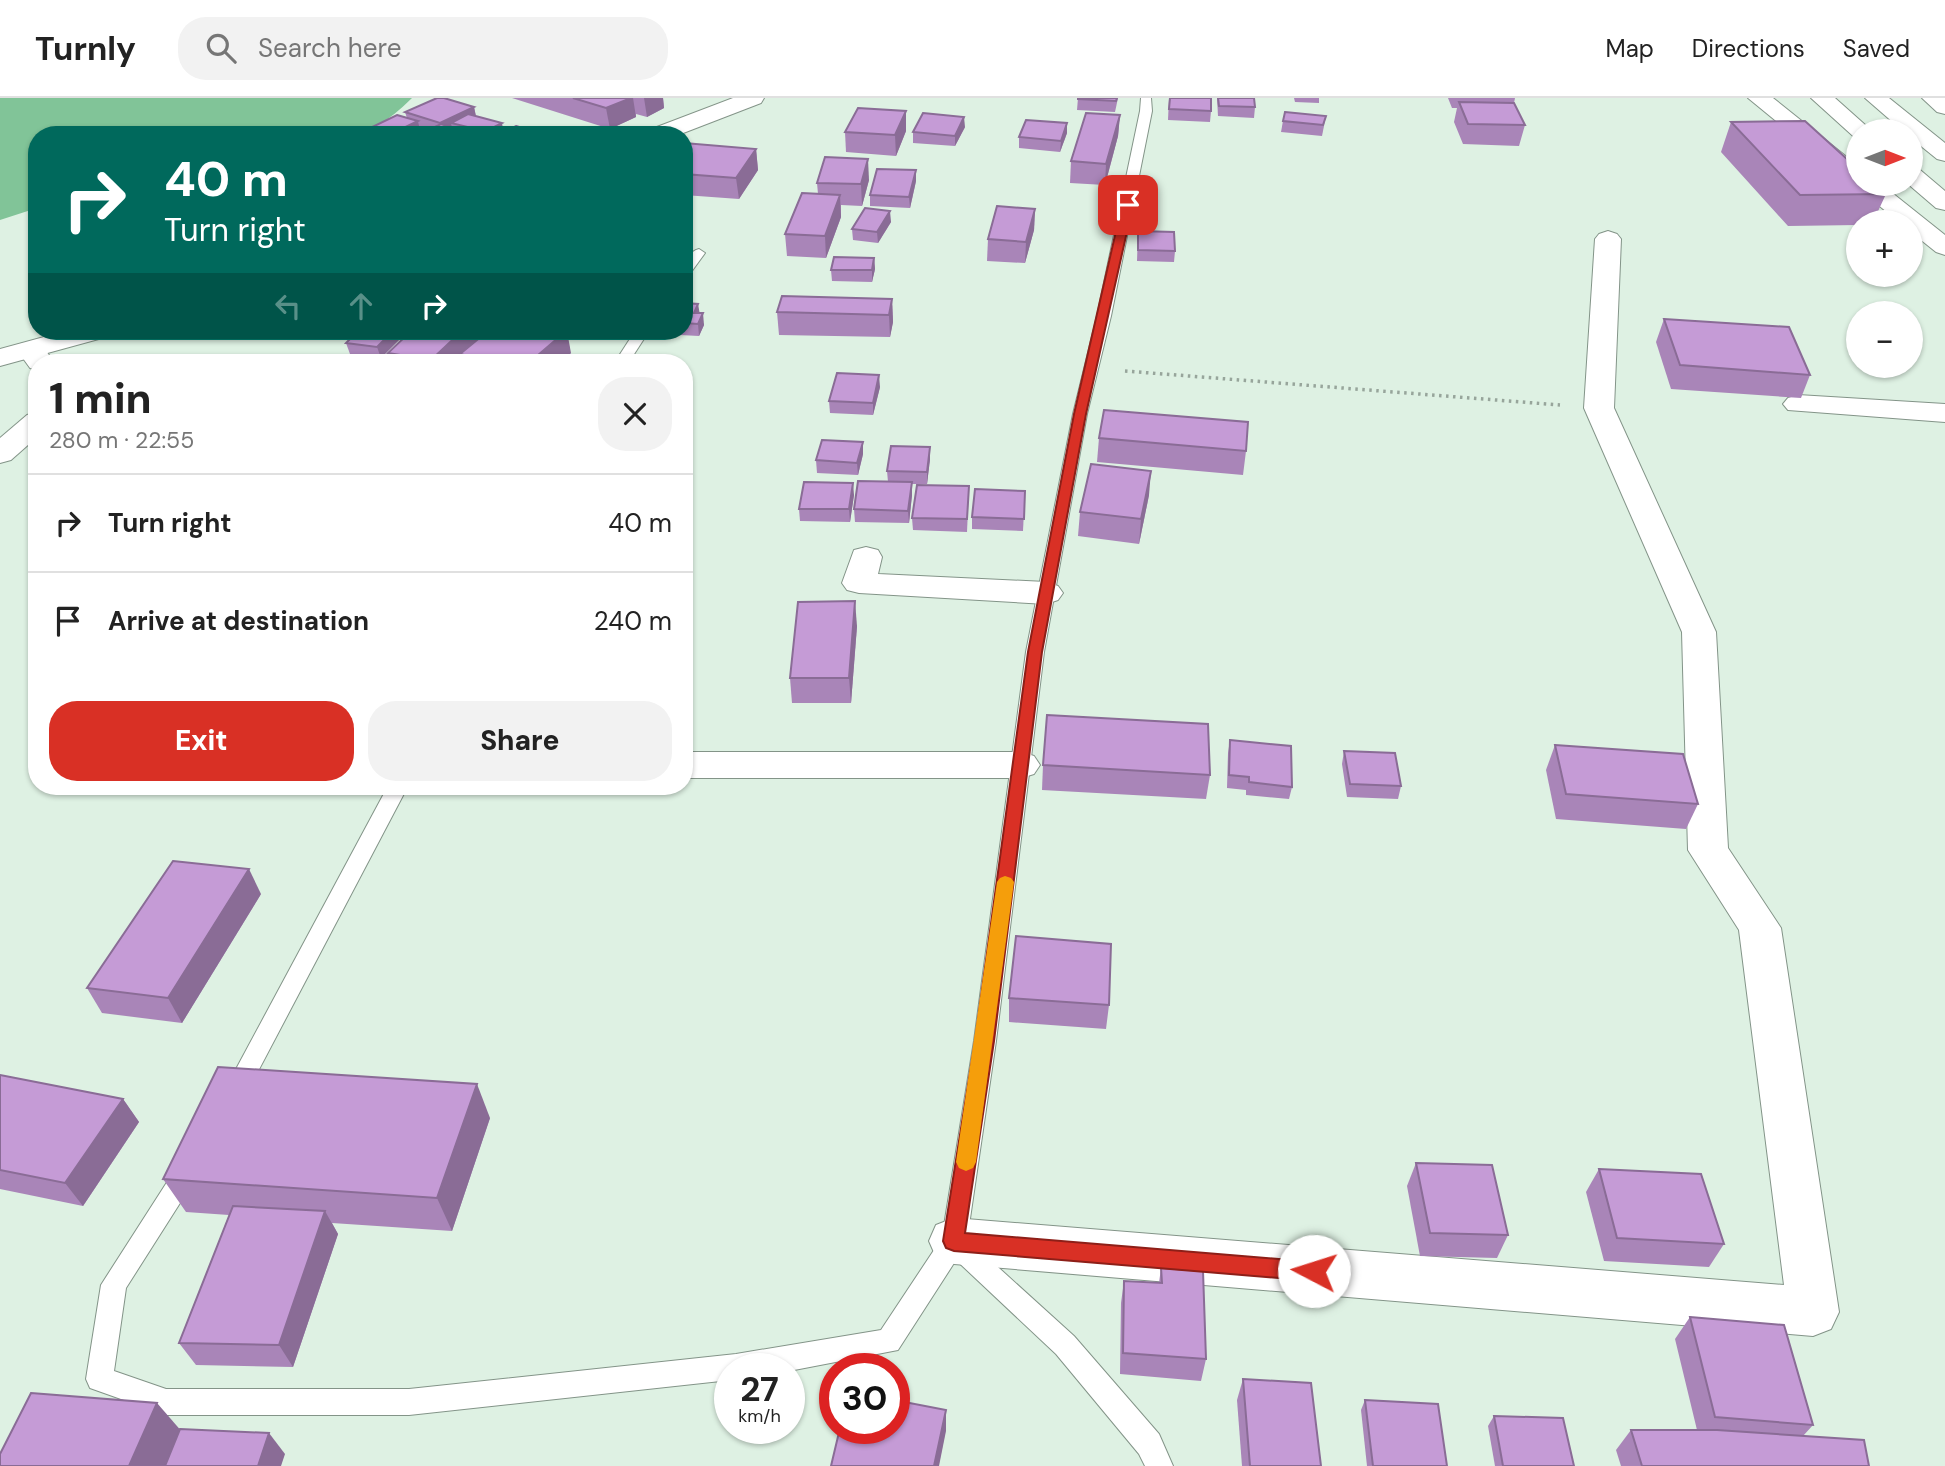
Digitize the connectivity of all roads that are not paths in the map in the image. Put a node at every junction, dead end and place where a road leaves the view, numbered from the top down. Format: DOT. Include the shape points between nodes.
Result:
graph roads {
  1 [pos="753,98"];
  2 [pos="1146,98"];
  3 [pos="1759,98"];
  4 [pos="1822,98"];
  5 [pos="1876,98"];
  6 [pos="1933,98"];
  7 [pos="1945,107"];
  8 [pos="1847,119"];
  9 [pos="680,126"];
  10 [pos="1945,154"];
  11 [pos="1846,167"];
  12 [pos="1923,184"];
  13 [pos="1882,196"];
  14 [pos="1945,203"];
  15 [pos="1608,239"];
  16 [pos="1945,247"];
  17 [pos="699,253"];
  18 [pos="693,261"];
  19 [pos="74,340"];
  20 [pos="40,354"];
  21 [pos="28,356"];
  22 [pos="0,358"];
  23 [pos="1798,404"];
  24 [pos="1945,413"];
  25 [pos="28,429"];
  26 [pos="0,454"];
  27 [pos="866,557"];
  28 [pos="1046,593"];
  29 [pos="693,765"];
  30 [pos="1021,765"];
  31 [pos="393,795"];
  32 [pos="226,1110"];
  33 [pos="197,1157"];
  34 [pos="954,1241"];
  35 [pos="1158,1466"];
  1 -- 9 [label="main road"];
  2 -- 28 [label="lane"];
  3 -- 11 [label="main road"];
  4 -- 8 [label="main road"];
  5 -- 10 [label="main road"];
  6 -- 7 [label="main road"];
  12 -- 14 [label="main road"];
  13 -- 16 [label="main road"];
  15 -- 34 [label="main road" via="1599,408 1699,632 1707,850 1760,928 1813,1312"];
  17 -- 18 [label="lane"];
  19 -- 20 [label="main road"];
  21 -- 22 [label="main road"];
  23 -- 24 [label="main road"];
  25 -- 26 [label="main road"];
  27 -- 28 [label="main road" via="859,583"];
  28 -- 30 [label="lane"];
  29 -- 30 [label="main road"];
  30 -- 34 [label="lane"];
  31 -- 32 [label="lane"];
  33 -- 34 [label="lane" via="114,1285 99,1378 166,1402 409,1402 736,1367 890,1341"];
  34 -- 35 [label="lane" via="1065,1345 1149,1444"];
}
